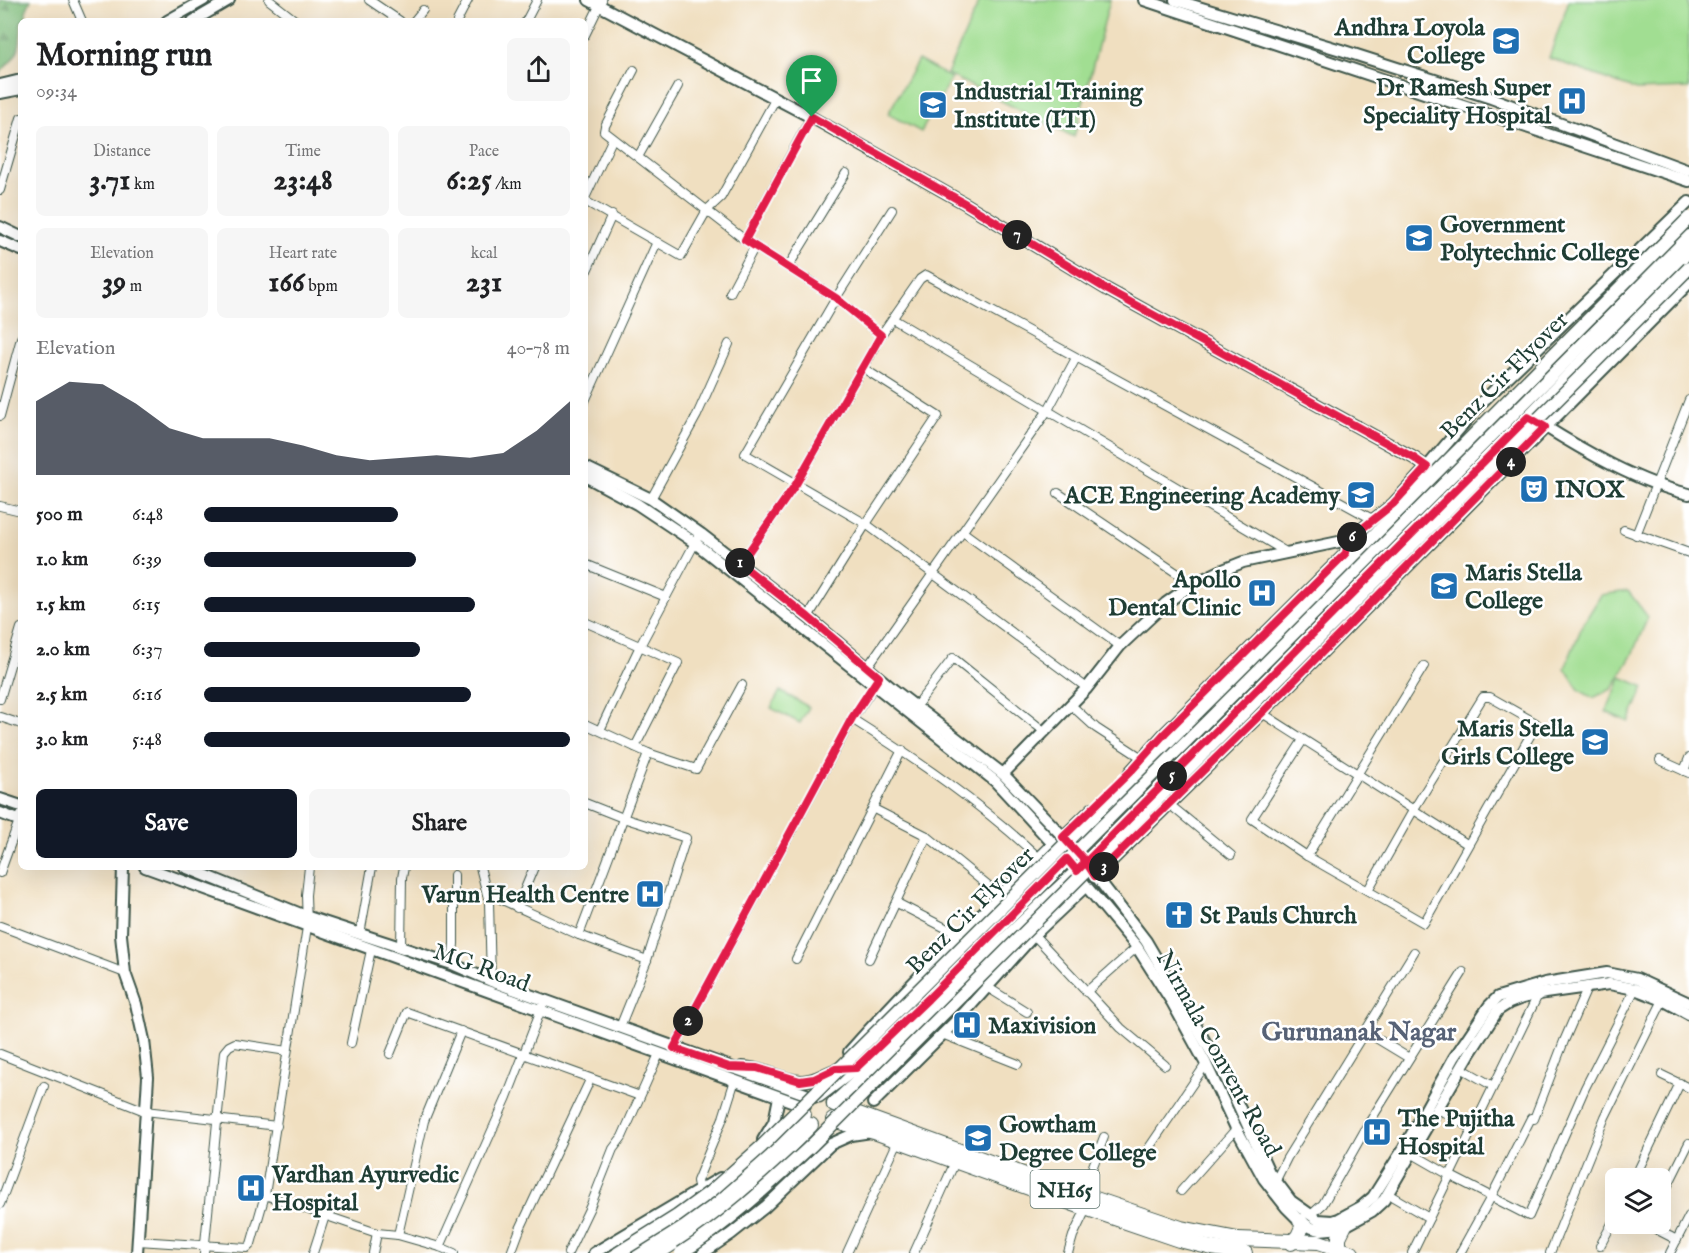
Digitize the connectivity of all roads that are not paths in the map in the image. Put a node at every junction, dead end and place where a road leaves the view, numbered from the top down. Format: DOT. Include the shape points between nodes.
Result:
graph roads {
  1 [pos="73,0"];
  2 [pos="204,0"];
  3 [pos="229,0"];
  4 [pos="269,0"];
  5 [pos="369,0"];
  6 [pos="468,0"];
  7 [pos="537,0"];
  8 [pos="1144,0"];
  9 [pos="1175,0"];
  10 [pos="597,2"];
  11 [pos="1208,5"];
  12 [pos="423,10"];
  13 [pos="81,18"];
  14 [pos="172,18"];
  15 [pos="198,18"];
  16 [pos="292,18"];
  17 [pos="395,18"];
  18 [pos="416,18"];
  19 [pos="459,18"];
  20 [pos="528,18"];
  21 [pos="588,27"];
  22 [pos="634,70"];
  23 [pos="18,81"];
  24 [pos="0,85"];
  25 [pos="678,86"];
  26 [pos="18,90"];
  27 [pos="0,93"];
  28 [pos="776,98"];
  29 [pos="812,117"];
  30 [pos="18,125"];
  31 [pos="612,140"];
  32 [pos="638,157"];
  33 [pos="4,159"];
  34 [pos="1689,171"];
  35 [pos="846,173"];
  36 [pos="1689,181"];
  37 [pos="0,190"];
  38 [pos="588,192"];
  39 [pos="588,201"];
  40 [pos="1689,202"];
  41 [pos="707,210"];
  42 [pos="892,210"];
  43 [pos="612,215"];
  44 [pos="1689,218"];
  45 [pos="0,227"];
  46 [pos="18,236"];
  47 [pos="1689,236"];
  48 [pos="745,240"];
  49 [pos="0,241"];
  50 [pos="657,242"];
  51 [pos="755,246"];
  52 [pos="18,249"];
  53 [pos="1689,251"];
  54 [pos="788,267"];
  55 [pos="588,268"];
  56 [pos="1689,268"];
  57 [pos="1689,283"];
  58 [pos="730,292"];
  59 [pos="836,298"];
  60 [pos="893,318"];
  61 [pos="881,335"];
  62 [pos="729,344"];
  63 [pos="18,349"];
  64 [pos="1076,358"];
  65 [pos="863,368"];
  66 [pos="588,393"];
  67 [pos="1689,400"];
  68 [pos="1048,410"];
  69 [pos="0,416"];
  70 [pos="1528,417"];
  71 [pos="1545,427"];
  72 [pos="1427,467"];
  73 [pos="588,468"];
  74 [pos="588,478"];
  75 [pos="1446,481"];
  76 [pos="796,484"];
  77 [pos="1656,484"];
  78 [pos="1058,493"];
  79 [pos="1689,494"];
  80 [pos="651,499"];
  81 [pos="0,506"];
  82 [pos="18,510"];
  83 [pos="1374,520"];
  84 [pos="866,524"];
  85 [pos="1624,530"];
  86 [pos="963,532"];
  87 [pos="1636,535"];
  88 [pos="697,538"];
  89 [pos="1348,540"];
  90 [pos="1286,552"];
  91 [pos="1689,553"];
  92 [pos="740,564"];
  93 [pos="588,565"];
  94 [pos="934,574"];
  95 [pos="1193,584"];
  96 [pos="666,597"];
  97 [pos="808,617"];
  98 [pos="588,624"];
  99 [pos="18,638"];
  100 [pos="640,646"];
  101 [pos="1120,646"];
  102 [pos="868,666"];
  103 [pos="1424,666"];
  104 [pos="877,681"];
  105 [pos="742,685"];
  106 [pos="1088,688"];
  107 [pos="0,699"];
  108 [pos="1071,705"];
  109 [pos="916,706"];
  110 [pos="1262,713"];
  111 [pos="0,717"];
  112 [pos="852,718"];
  113 [pos="18,723"];
  114 [pos="588,725"];
  115 [pos="600,730"];
  116 [pos="1045,732"];
  117 [pos="1303,740"];
  118 [pos="635,747"];
  119 [pos="902,750"];
  120 [pos="648,753"];
  121 [pos="1142,758"];
  122 [pos="1689,758"];
  123 [pos="1660,760"];
  124 [pos="1686,772"];
  125 [pos="1003,774"];
  126 [pos="1358,775"];
  127 [pos="0,799"];
  128 [pos="588,803"];
  129 [pos="1169,804"];
  130 [pos="18,805"];
  131 [pos="874,809"];
  132 [pos="1414,809"];
  133 [pos="0,813"];
  134 [pos="18,818"];
  135 [pos="623,818"];
  136 [pos="18,824"];
  137 [pos="927,836"];
  138 [pos="1063,837"];
  139 [pos="1053,844"];
  140 [pos="1467,844"];
  141 [pos="1072,854"];
  142 [pos="1231,855"];
  143 [pos="1307,856"];
  144 [pos="1039,858"];
  145 [pos="1081,867"];
  146 [pos="123,870"];
  147 [pos="154,870"];
  148 [pos="192,870"];
  149 [pos="309,870"];
  150 [pos="371,870"];
  151 [pos="403,870"];
  152 [pos="481,870"];
  153 [pos="533,870"];
  154 [pos="0,873"];
  155 [pos="454,875"];
  156 [pos="1095,876"];
  157 [pos="1086,886"];
  158 [pos="1368,890"];
  159 [pos="487,893"];
  160 [pos="999,896"];
  161 [pos="897,903"];
  162 [pos="517,908"];
  163 [pos="308,922"];
  164 [pos="0,926"];
  165 [pos="360,934"];
  166 [pos="579,934"];
  167 [pos="1034,935"];
  168 [pos="961,936"];
  169 [pos="1137,947"];
  170 [pos="400,948"];
  171 [pos="372,950"];
  172 [pos="1414,952"];
  173 [pos="796,959"];
  174 [pos="869,959"];
  175 [pos="647,960"];
  176 [pos="452,964"];
  177 [pos="468,971"];
  178 [pos="1463,972"];
  179 [pos="125,973"];
  180 [pos="491,981"];
  181 [pos="464,983"];
  182 [pos="1543,983"];
  183 [pos="1588,986"];
  184 [pos="987,987"];
  185 [pos="1635,989"];
  186 [pos="1086,992"];
  187 [pos="1539,994"];
  188 [pos="545,1000"];
  189 [pos="1663,1000"];
  190 [pos="1689,1003"];
  191 [pos="541,1011"];
  192 [pos="1027,1012"];
  193 [pos="1689,1014"];
  194 [pos="620,1027"];
  195 [pos="461,1031"];
  196 [pos="1366,1032"];
  197 [pos="942,1034"];
  198 [pos="351,1043"];
  199 [pos="674,1048"];
  200 [pos="287,1051"];
  201 [pos="0,1054"];
  202 [pos="390,1054"];
  203 [pos="524,1054"];
  204 [pos="659,1054"];
  205 [pos="1409,1058"];
  206 [pos="1018,1064"];
  207 [pos="1206,1064"];
  208 [pos="1165,1065"];
  209 [pos="729,1067"];
  210 [pos="856,1068"];
  211 [pos="1461,1068"];
  212 [pos="835,1069"];
  213 [pos="872,1069"];
  214 [pos="1662,1074"];
  215 [pos="590,1080"];
  216 [pos="735,1080"];
  217 [pos="1680,1083"];
  218 [pos="44,1086"];
  219 [pos="1493,1086"];
  220 [pos="1689,1088"];
  221 [pos="640,1096"];
  222 [pos="779,1096"];
  223 [pos="873,1103"];
  224 [pos="834,1104"];
  225 [pos="811,1108"];
  226 [pos="1438,1109"];
  227 [pos="146,1111"];
  228 [pos="217,1119"];
  229 [pos="833,1120"];
  230 [pos="277,1126"];
  231 [pos="876,1127"];
  232 [pos="1236,1129"];
  233 [pos="1473,1129"];
  234 [pos="1104,1137"];
  235 [pos="898,1141"];
  236 [pos="1689,1143"];
  237 [pos="1411,1153"];
  238 [pos="1142,1158"];
  239 [pos="955,1162"];
  240 [pos="769,1168"];
  241 [pos="1639,1168"];
  242 [pos="804,1171"];
  243 [pos="1451,1176"];
  244 [pos="1671,1179"];
  245 [pos="1276,1180"];
  246 [pos="1087,1182"];
  247 [pos="1181,1191"];
  248 [pos="699,1192"];
  249 [pos="1388,1194"];
  250 [pos="265,1195"];
  251 [pos="1491,1197"];
  252 [pos="0,1204"];
  253 [pos="1086,1209"];
  254 [pos="325,1216"];
  255 [pos="1689,1216"];
  256 [pos="1306,1218"];
  257 [pos="1429,1218"];
  258 [pos="1142,1221"];
  259 [pos="1345,1225"];
  260 [pos="1323,1226"];
  261 [pos="377,1233"];
  262 [pos="1606,1234"];
  263 [pos="1666,1234"];
  264 [pos="398,1235"];
  265 [pos="1677,1240"];
  266 [pos="138,1241"];
  267 [pos="1291,1242"];
  268 [pos="1600,1246"];
  269 [pos="440,1247"];
  270 [pos="204,1249"];
  271 [pos="1346,1250"];
  272 [pos="661,1252"];
  273 [pos="137,1253"];
  274 [pos="313,1253"];
  275 [pos="372,1253"];
  276 [pos="454,1253"];
  277 [pos="511,1253"];
  278 [pos="568,1253"];
  279 [pos="594,1253"];
  280 [pos="618,1253"];
  281 [pos="640,1253"];
  282 [pos="681,1253"];
  283 [pos="703,1253"];
  284 [pos="848,1253"];
  285 [pos="914,1253"];
  286 [pos="1068,1253"];
  287 [pos="1245,1253"];
  288 [pos="1412,1253"];
  289 [pos="1460,1253"];
  290 [pos="1550,1253"];
  291 [pos="1670,1253"];
  1 -- 13 [label="street"];
  2 -- 14 [label="street"];
  3 -- 15 [label="street"];
  4 -- 16 [label="street"];
  5 -- 17 [label="street"];
  6 -- 19 [label="street"];
  7 -- 20 [label="street"];
  8 -- 36 [label="street"];
  9 -- 11 [label="street"];
  10 -- 21 [label="street"];
  10 -- 28 [label="street"];
  11 -- 34 [label="street" via="1491,98"];
  12 -- 18 [label="street"];
  22 -- 31 [label="street" via="604,129"];
  23 -- 24 [label="street"];
  25 -- 32 [label="street"];
  26 -- 27 [label="street"];
  28 -- 29 [label="street"];
  28 -- 41 [label="street" via="721,197"];
  29 -- 48 [label="street"];
  29 -- 72 [label="street" via="1108,290"];
  30 -- 33 [label="street"];
  31 -- 32 [label="street"];
  31 -- 38 [label="street"];
  32 -- 41 [label="street"];
  33 -- 37 [label="street"];
  35 -- 54 [label="street"];
  39 -- 43 [label="street"];
  40 -- 72 [label="street" via="1482,402"];
  41 -- 48 [label="street"];
  41 -- 50 [label="street" via="681,256"];
  42 -- 59 [label="street"];
  43 -- 50 [label="street"];
  43 -- 55 [label="street"];
  44 -- 280 [label="main road, Benz Cir Flyover, bridge" via="761,1147 710,1192"];
  45 -- 46 [label="street"];
  47 -- 75 [label="main road"];
  48 -- 51 [label="street"];
  49 -- 52 [label="street"];
  50 -- 66 [label="street"];
  51 -- 54 [label="street"];
  51 -- 58 [label="street"];
  53 -- 70 [label="main road"];
  54 -- 59 [label="street"];
  56 -- 282 [label="main road, bridge" via="813,1144 710,1235"];
  57 -- 71 [label="street"];
  59 -- 61 [label="street"];
  59 -- 76 [label="street" via="745,454"];
  60 -- 61 [label="street"];
  60 -- 64 [label="street" via="926,275"];
  60 -- 68 [label="street"];
  61 -- 65 [label="street"];
  62 -- 80 [label="street" via="697,415"];
  63 -- 69 [label="street"];
  64 -- 68 [label="street"];
  64 -- 83 [label="street"];
  65 -- 76 [label="street"];
  65 -- 84 [label="street" via="938,416"];
  67 -- 77 [label="street"];
  68 -- 86 [label="street"];
  68 -- 90 [label="street"];
  70 -- 71 [label="street"];
  70 -- 145 [label="main road"];
  71 -- 77 [label="street"];
  71 -- 110 [label="street"];
  72 -- 75 [label="street"];
  72 -- 83 [label="street"];
  73 -- 80 [label="street"];
  74 -- 88 [label="street"];
  75 -- 141 [label="main road"];
  76 -- 84 [label="street"];
  76 -- 92 [label="street"];
  77 -- 79 [label="street"];
  77 -- 87 [label="street"];
  78 -- 95 [label="street"];
  80 -- 88 [label="street"];
  81 -- 82 [label="street"];
  83 -- 89 [label="street"];
  84 -- 94 [label="street"];
  84 -- 97 [label="street"];
  85 -- 87 [label="street"];
  86 -- 94 [label="street"];
  86 -- 101 [label="street"];
  87 -- 91 [label="street"];
  88 -- 92 [label="street"];
  88 -- 96 [label="street"];
  88 -- 104 [label="street"];
  89 -- 90 [label="street"];
  89 -- 121 [label="street" via="1346,553"];
  90 -- 95 [label="street" via="1243,562"];
  92 -- 97 [label="street"];
  93 -- 96 [label="street"];
  94 -- 102 [label="street"];
  94 -- 106 [label="street"];
  95 -- 101 [label="street"];
  96 -- 100 [label="street"];
  97 -- 102 [label="street"];
  98 -- 100 [label="street"];
  99 -- 107 [label="street"];
  100 -- 115 [label="street"];
  100 -- 118 [label="street" via="678,663"];
  101 -- 106 [label="street"];
  102 -- 104 [label="street"];
  103 -- 126 [label="street"];
  104 -- 109 [label="street"];
  104 -- 112 [label="street"];
  104 -- 139 [label="street" via="995,781"];
  105 -- 120 [label="street" via="696,769"];
  106 -- 108 [label="street"];
  108 -- 116 [label="street"];
  108 -- 121 [label="street" via="1096,728"];
  109 -- 116 [label="street" via="953,658"];
  109 -- 125 [label="street"];
  110 -- 117 [label="street"];
  110 -- 129 [label="street"];
  111 -- 113 [label="street"];
  112 -- 119 [label="street"];
  112 -- 199 [label="street"];
  114 -- 115 [label="street"];
  115 -- 118 [label="street"];
  116 -- 125 [label="street"];
  117 -- 126 [label="street"];
  117 -- 143 [label="street" via="1252,819"];
  118 -- 120 [label="street"];
  119 -- 131 [label="street"];
  119 -- 144 [label="street"];
  120 -- 135 [label="street"];
  121 -- 138 [label="street"];
  122 -- 124 [label="street"];
  123 -- 124 [label="street"];
  125 -- 138 [label="street"];
  126 -- 132 [label="street"];
  126 -- 143 [label="street"];
  127 -- 130 [label="street"];
  128 -- 135 [label="street"];
  129 -- 142 [label="street"];
  129 -- 156 [label="street"];
  131 -- 137 [label="street"];
  131 -- 173 [label="street"];
  132 -- 140 [label="street"];
  132 -- 140 [label="street" via="1482,697 1490,697 1533,720 1535,727"];
  132 -- 158 [label="street"];
  133 -- 134 [label="street"];
  135 -- 166 [label="street"];
  135 -- 175 [label="street" via="686,838"];
  136 -- 154 [label="street"];
  137 -- 160 [label="street"];
  137 -- 161 [label="street"];
  138 -- 141 [label="street"];
  139 -- 141 [label="street"];
  139 -- 144 [label="street"];
  140 -- 158 [label="street" via="1424,923"];
  141 -- 145 [label="street"];
  141 -- 210 [label="main road"];
  143 -- 158 [label="street"];
  144 -- 160 [label="street"];
  145 -- 156 [label="street, Nirmala Convent Road"];
  145 -- 157 [label="street, Nirmala Convent Road"];
  145 -- 213 [label="main road"];
  146 -- 179 [label="street" via="121,935"];
  147 -- 163 [label="street, MG Road"];
  148 -- 163 [label="street, MG Road"];
  149 -- 163 [label="street"];
  150 -- 165 [label="street"];
  151 -- 170 [label="street"];
  152 -- 159 [label="street"];
  153 -- 162 [label="street"];
  155 -- 176 [label="street"];
  156 -- 245 [label="street, Nirmala Convent Road" via="1146,941 1187,1008"];
  157 -- 167 [label="street"];
  157 -- 169 [label="street, Nirmala Convent Road"];
  159 -- 162 [label="street"];
  159 -- 180 [label="street"];
  160 -- 168 [label="street"];
  161 -- 168 [label="street"];
  161 -- 174 [label="street"];
  162 -- 166 [label="street"];
  163 -- 165 [label="street, MG Road"];
  163 -- 171 [label="street, MG Road"];
  163 -- 200 [label="street"];
  164 -- 179 [label="street"];
  165 -- 170 [label="street, MG Road"];
  166 -- 175 [label="street"];
  167 -- 184 [label="street"];
  167 -- 186 [label="street"];
  168 -- 212 [label="street" via="897,998"];
  169 -- 186 [label="street"];
  169 -- 207 [label="street, Nirmala Convent Road"];
  170 -- 176 [label="street, MG Road"];
  171 -- 181 [label="street, MG Road"];
  171 -- 198 [label="street"];
  172 -- 196 [label="street"];
  175 -- 194 [label="street"];
  176 -- 177 [label="street, MG Road"];
  177 -- 180 [label="street, MG Road"];
  177 -- 181 [label="street"];
  178 -- 205 [label="street"];
  179 -- 227 [label="street" via="144,1040"];
  180 -- 188 [label="street, MG Road"];
  181 -- 191 [label="street, MG Road"];
  182 -- 187 [label="street"];
  182 -- 190 [label="street" via="1607,973 1637,979"];
  182 -- 260 [label="street" via="1498,997 1489,1006 1373,1197"];
  183 -- 185 [label="street" via="1609,984"];
  183 -- 187 [label="street"];
  183 -- 251 [label="street" via="1534,1119 1531,1118"];
  184 -- 192 [label="street"];
  184 -- 197 [label="street"];
  185 -- 189 [label="street"];
  185 -- 251 [label="street" via="1585,1088 1529,1216"];
  186 -- 208 [label="street"];
  187 -- 211 [label="street" via="1498,1010"];
  187 -- 219 [label="street"];
  188 -- 191 [label="street"];
  188 -- 194 [label="street, MG Road"];
  189 -- 193 [label="street"];
  189 -- 290 [label="street" via="1605,1117"];
  191 -- 203 [label="street"];
  191 -- 204 [label="street, MG Road"];
  194 -- 199 [label="street, MG Road"];
  195 -- 202 [label="street" via="407,1012"];
  195 -- 203 [label="street"];
  195 -- 264 [label="street" via="424,1121"];
  196 -- 205 [label="street"];
  196 -- 245 [label="street"];
  197 -- 206 [label="street"];
  197 -- 223 [label="street"];
  199 -- 209 [label="street, MG Road"];
  200 -- 228 [label="street" via="229,1046 221,1061"];
  200 -- 230 [label="street"];
  201 -- 227 [label="street"];
  203 -- 215 [label="street"];
  203 -- 269 [label="street"];
  204 -- 216 [label="street, MG Road"];
  204 -- 221 [label="street"];
  205 -- 256 [label="street" via="1323,1204"];
  207 -- 232 [label="street, Nirmala Convent Road"];
  207 -- 238 [label="street"];
  209 -- 212 [label="street" via="757,1068 800,1081"];
  209 -- 225 [label="street, MG Road"];
  210 -- 212 [label="street"];
  210 -- 225 [label="main road"];
  211 -- 219 [label="street"];
  211 -- 226 [label="street"];
  213 -- 223 [label="street"];
  213 -- 224 [label="main road"];
  214 -- 217 [label="street"];
  215 -- 221 [label="street"];
  215 -- 277 [label="street"];
  216 -- 222 [label="street, MG Road"];
  216 -- 248 [label="street" via="697,1181"];
  217 -- 220 [label="street"];
  217 -- 241 [label="street"];
  218 -- 252 [label="street"];
  219 -- 233 [label="street"];
  221 -- 278 [label="street"];
  222 -- 225 [label="street, MG Road"];
  222 -- 248 [label="street" via="774,1122 760,1143 735,1167"];
  223 -- 231 [label="street"];
  224 -- 225 [label="highway, NH65" via="830,1100"];
  224 -- 229 [label="highway"];
  224 -- 231 [label="highway, NH65"];
  225 -- 229 [label="highway, NH65" via="823,1127"];
  225 -- 240 [label="highway"];
  225 -- 281 [label="highway" via="706,1211"];
  226 -- 233 [label="street"];
  226 -- 237 [label="street"];
  227 -- 228 [label="street"];
  227 -- 266 [label="street"];
  228 -- 230 [label="street"];
  228 -- 270 [label="street"];
  229 -- 231 [label="highway, NH65"];
  230 -- 250 [label="street"];
  231 -- 235 [label="highway, NH65"];
  231 -- 242 [label="street" via="840,1139"];
  231 -- 258 [label="highway, NH65" via="1031,1177"];
  232 -- 247 [label="street"];
  232 -- 256 [label="street, Nirmala Convent Road" via="1263,1179 1286,1207"];
  233 -- 243 [label="street"];
  234 -- 246 [label="street"];
  235 -- 239 [label="highway, NH65"];
  235 -- 284 [label="street"];
  236 -- 244 [label="street"];
  237 -- 243 [label="street"];
  237 -- 249 [label="street"];
  239 -- 253 [label="highway, NH65"];
  239 -- 285 [label="street"];
  240 -- 242 [label="street"];
  240 -- 272 [label="highway" via="717,1214"];
  242 -- 283 [label="street" via="750,1220"];
  243 -- 251 [label="street"];
  243 -- 257 [label="street"];
  245 -- 256 [label="street, Nirmala Convent Road"];
  248 -- 279 [label="street"];
  249 -- 257 [label="street"];
  249 -- 259 [label="street" via="1372,1211"];
  250 -- 254 [label="street"];
  250 -- 270 [label="street" via="249,1246"];
  251 -- 289 [label="street"];
  253 -- 258 [label="highway, NH65"];
  253 -- 286 [label="street"];
  254 -- 261 [label="street"];
  254 -- 274 [label="street"];
  255 -- 265 [label="street"];
  256 -- 260 [label="street, Nirmala Convent Road" via="1312,1228"];
  256 -- 267 [label="highway"];
  257 -- 288 [label="street"];
  258 -- 267 [label="highway, NH65" via="1211,1235"];
  258 -- 287 [label="highway, NH65" via="1201,1245"];
  259 -- 260 [label="street"];
  259 -- 271 [label="highway" via="1339,1237"];
  261 -- 264 [label="street"];
  261 -- 275 [label="street"];
  262 -- 268 [label="street"];
  263 -- 265 [label="street"];
  264 -- 269 [label="street"];
  265 -- 291 [label="street"];
  266 -- 270 [label="street"];
  266 -- 273 [label="street"];
  267 -- 271 [label="highway, NH65" via="1319,1242"];
  269 -- 276 [label="street"];
}
